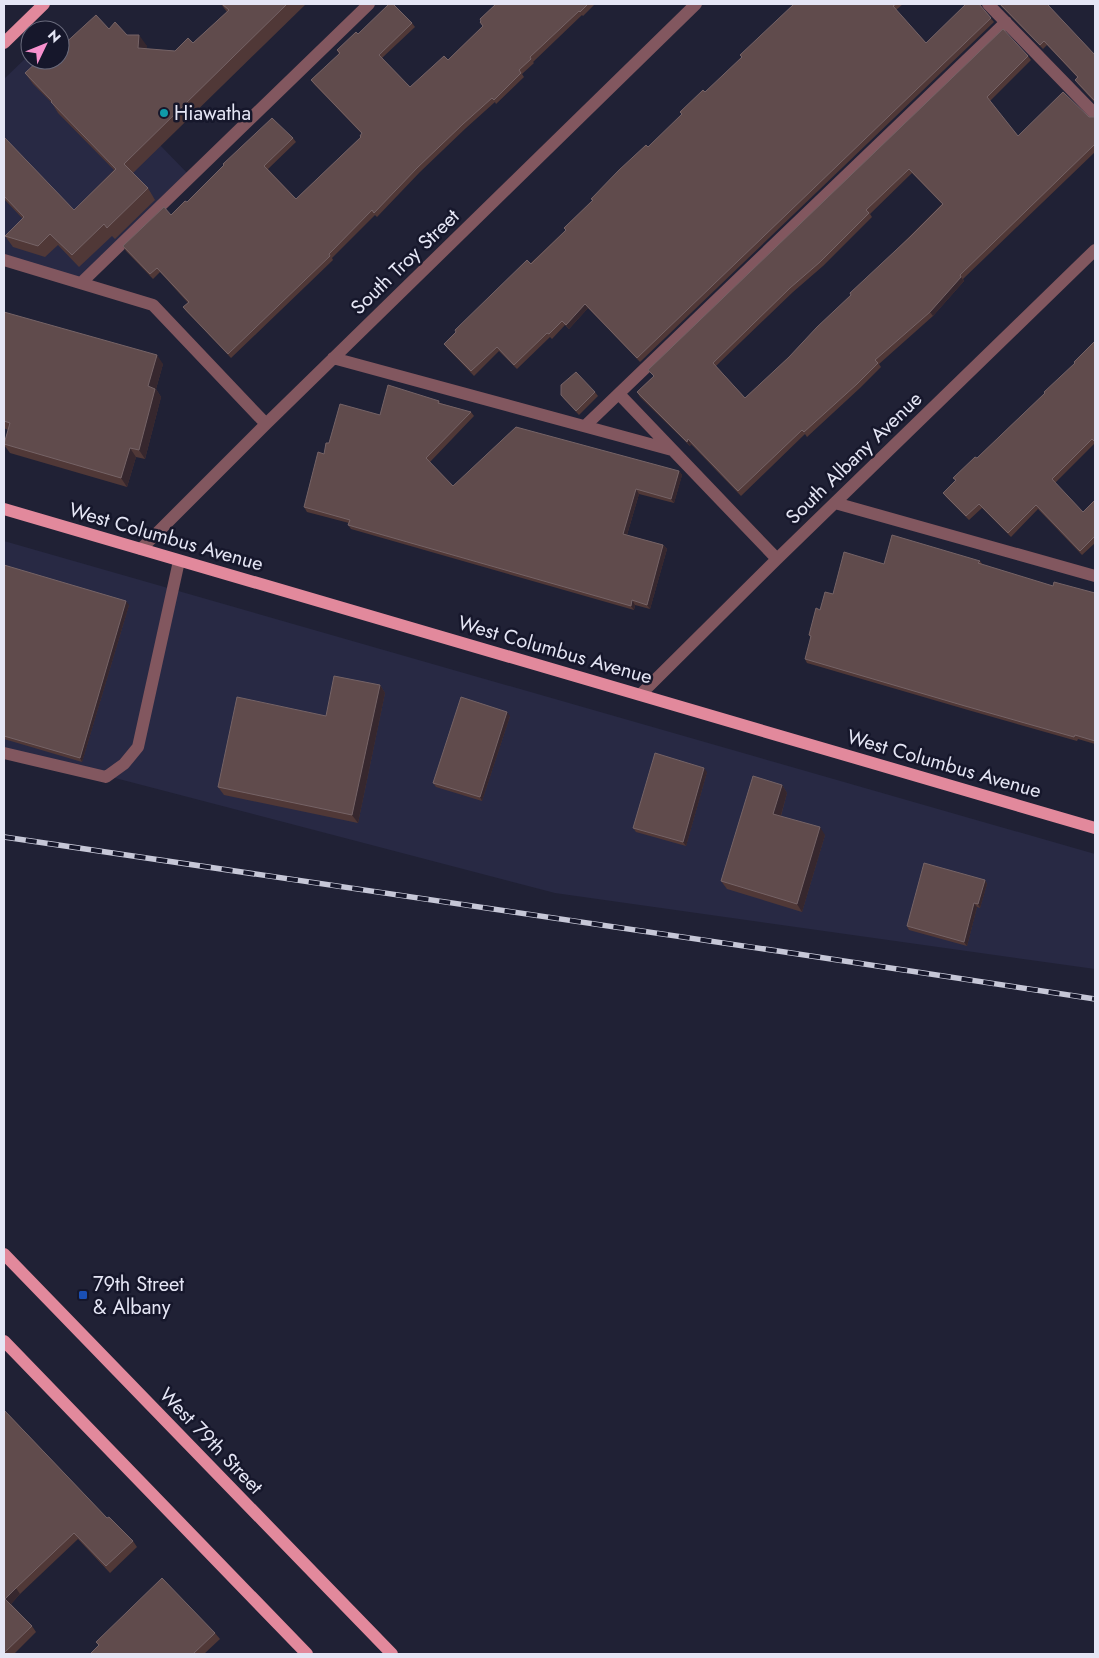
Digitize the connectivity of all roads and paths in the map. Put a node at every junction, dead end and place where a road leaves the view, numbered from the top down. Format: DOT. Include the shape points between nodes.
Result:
graph roads {
  1 [pos="369,4"];
  2 [pos="696,4"];
  3 [pos="988,4"];
  4 [pos="39,5"];
  5 [pos="1006,22"];
  6 [pos="4,44"];
  7 [pos="1095,114"];
  8 [pos="1095,250"];
  9 [pos="4,260"];
  10 [pos="81,284"];
  11 [pos="333,358"];
  12 [pos="618,394"];
  13 [pos="266,424"];
  14 [pos="584,426"];
  15 [pos="672,450"];
  16 [pos="835,503"];
  17 [pos="4,510"];
  18 [pos="141,549"];
  19 [pos="777,559"];
  20 [pos="179,560"];
  21 [pos="1093,573"];
  22 [pos="641,694"];
  23 [pos="4,752"];
  24 [pos="1095,828"];
  25 [pos="4,1254"];
  26 [pos="4,1341"];
  27 [pos="306,1654"];
  28 [pos="392,1654"];
  1 -- 10 [label="street"];
  2 -- 11 [label="street, South Troy Street"];
  3 -- 5 [label="street"];
  4 -- 6 [label="main road"];
  5 -- 7 [label="street"];
  5 -- 12 [label="street"];
  8 -- 16 [label="street, South Albany Avenue"];
  9 -- 10 [label="street"];
  10 -- 13 [label="street" via="153,305"];
  11 -- 13 [label="street, South Troy Street"];
  11 -- 14 [label="street"];
  12 -- 14 [label="street"];
  12 -- 15 [label="street"];
  13 -- 18 [label="street, South Troy Street"];
  14 -- 15 [label="street"];
  15 -- 19 [label="street"];
  16 -- 19 [label="street, South Albany Avenue"];
  16 -- 21 [label="street"];
  17 -- 18 [label="main road, West Columbus Avenue"];
  18 -- 20 [label="main road, West Columbus Avenue"];
  19 -- 22 [label="street, South Albany Avenue"];
  20 -- 22 [label="main road, West Columbus Avenue"];
  20 -- 23 [label="street" via="138,747 124,764 106,776"];
  22 -- 24 [label="main road, West Columbus Avenue"];
  25 -- 28 [label="main road, West 79th Street"];
  26 -- 27 [label="main road"];
}
